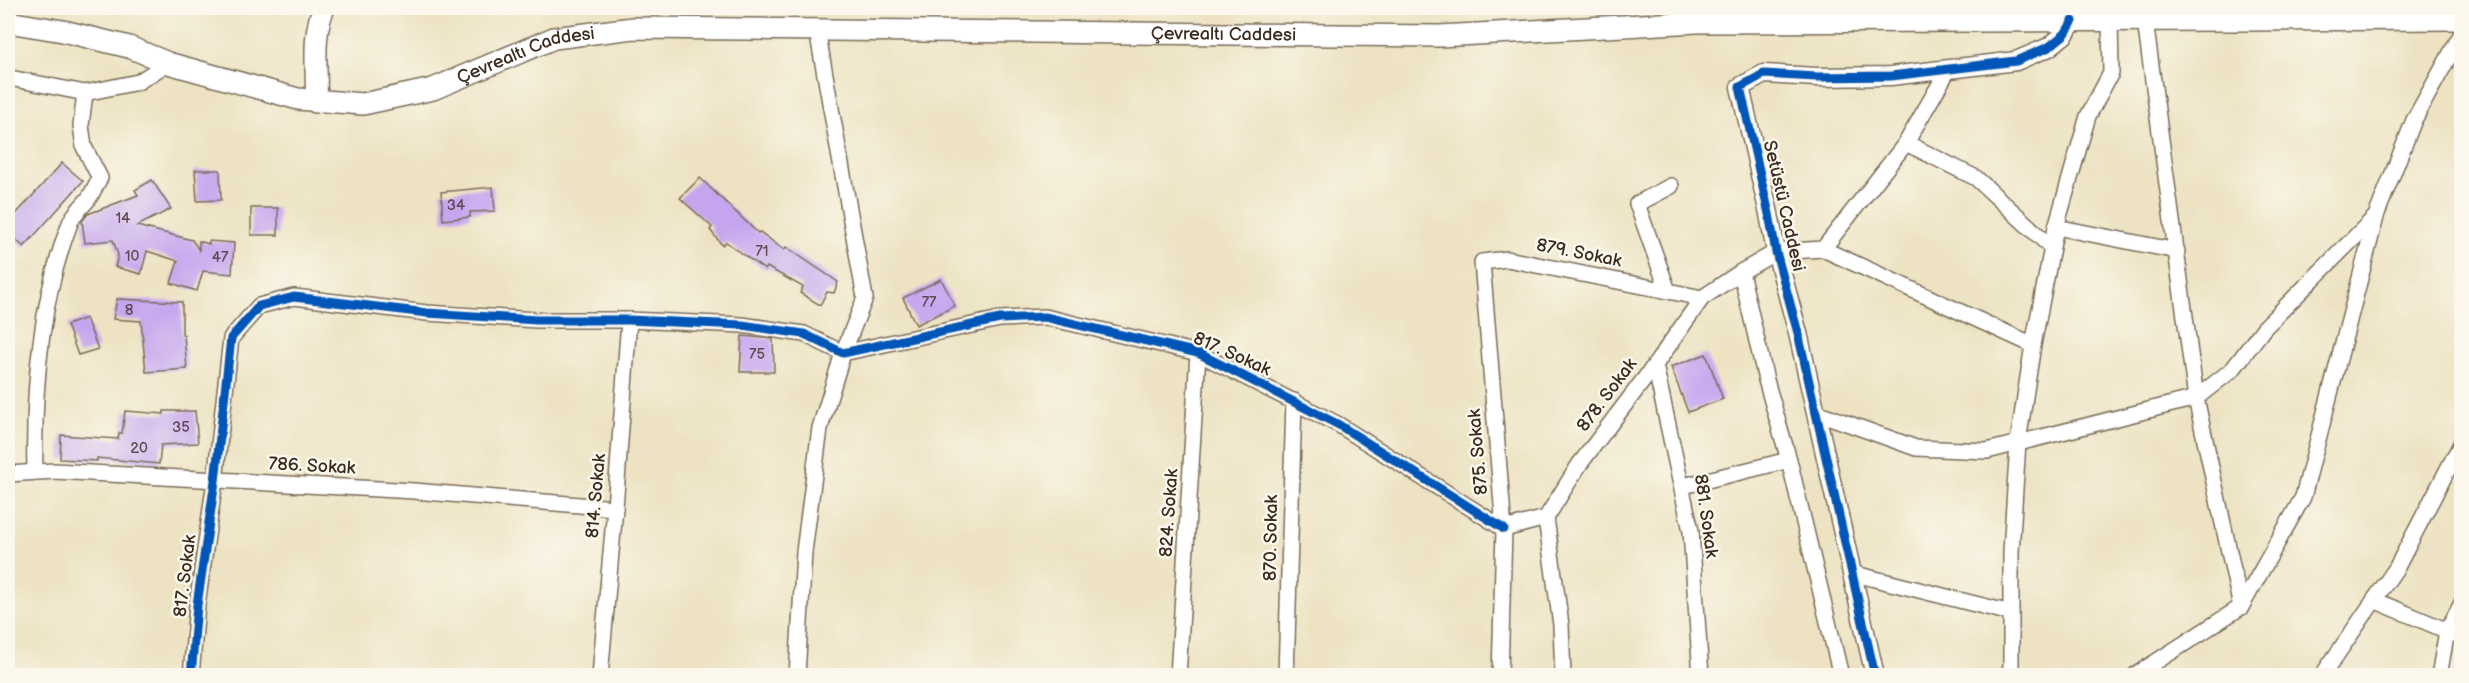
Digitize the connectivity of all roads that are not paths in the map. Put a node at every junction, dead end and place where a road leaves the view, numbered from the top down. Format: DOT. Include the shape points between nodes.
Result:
graph roads {
  1 [pos="324,8"];
  2 [pos="2462,19"];
  3 [pos="2073,21"];
  4 [pos="2110,21"];
  5 [pos="2145,21"];
  6 [pos="8,22"];
  7 [pos="818,30"];
  8 [pos="2462,33"];
  9 [pos="168,63"];
  10 [pos="1948,70"];
  11 [pos="8,79"];
  12 [pos="85,93"];
  13 [pos="316,102"];
  14 [pos="1906,143"];
  15 [pos="1671,186"];
  16 [pos="2376,216"];
  17 [pos="2056,227"];
  18 [pos="2051,247"];
  19 [pos="1823,249"];
  20 [pos="2177,251"];
  21 [pos="1776,252"];
  22 [pos="1482,262"];
  23 [pos="1741,272"];
  24 [pos="1668,291"];
  25 [pos="1702,298"];
  26 [pos="629,320"];
  27 [pos="2033,345"];
  28 [pos="843,353"];
  29 [pos="1198,353"];
  30 [pos="1655,365"];
  31 [pos="2196,398"];
  32 [pos="1294,400"];
  33 [pos="1816,412"];
  34 [pos="2018,442"];
  35 [pos="2462,442"];
  36 [pos="1789,460"];
  37 [pos="34,471"];
  38 [pos="8,474"];
  39 [pos="215,481"];
  40 [pos="1683,486"];
  41 [pos="615,508"];
  42 [pos="1546,518"];
  43 [pos="1504,529"];
  44 [pos="1851,573"];
  45 [pos="2374,600"];
  46 [pos="2462,603"];
  47 [pos="2241,608"];
  48 [pos="2011,613"];
  49 [pos="2454,634"];
  50 [pos="191,675"];
  51 [pos="600,675"];
  52 [pos="797,675"];
  53 [pos="1178,675"];
  54 [pos="1286,675"];
  55 [pos="1500,675"];
  56 [pos="1563,675"];
  57 [pos="1701,675"];
  58 [pos="1841,675"];
  59 [pos="1875,675"];
  60 [pos="2008,675"];
  61 [pos="2134,675"];
  62 [pos="2322,675"];
  63 [pos="2439,675"];
  1 -- 13 [label="main road" via="317,32"];
  2 -- 5 [label="main road, Çevrealtı Caddesi"];
  3 -- 4 [label="main road, Çevrealtı Caddesi"];
  3 -- 7 [label="main road, Çevrealtı Caddesi" via="1697,22 1439,36"];
  3 -- 10 [label="street, Setüstü Caddesi" via="2049,48 2016,61"];
  4 -- 5 [label="main road, Çevrealtı Caddesi"];
  4 -- 17 [label="street" via="2111,72 2088,116"];
  5 -- 20 [label="street"];
  6 -- 9 [label="main road, Çevrealtı Caddesi" via="129,47"];
  7 -- 13 [label="main road, Çevrealtı Caddesi" via="633,28 554,38 433,89 363,104"];
  7 -- 28 [label="street" via="865,298"];
  8 -- 16 [label="street" via="2414,120"];
  9 -- 12 [label="street" via="138,82"];
  9 -- 13 [label="main road, Çevrealtı Caddesi"];
  10 -- 14 [label="street"];
  10 -- 21 [label="street, Setüstü Caddesi" via="1848,77 1764,74 1740,87"];
  11 -- 12 [label="street"];
  12 -- 37 [label="street" via="81,125 84,147 100,178 70,220 43,325"];
  14 -- 18 [label="street" via="1976,178"];
  14 -- 19 [label="street"];
  15 -- 24 [label="street" via="1638,204"];
  16 -- 31 [label="street" via="2264,328 2233,369"];
  16 -- 47 [label="street" via="2303,497"];
  17 -- 18 [label="street"];
  17 -- 20 [label="street"];
  18 -- 27 [label="street"];
  19 -- 21 [label="street"];
  19 -- 27 [label="street"];
  20 -- 31 [label="street"];
  21 -- 23 [label="street"];
  21 -- 33 [label="street, Setüstü Caddesi"];
  22 -- 24 [label="street, 879. Sokak" via="1507,259"];
  22 -- 43 [label="street, 875. Sokak"];
  23 -- 25 [label="street"];
  23 -- 36 [label="street"];
  24 -- 25 [label="street, 879. Sokak"];
  25 -- 30 [label="street, 878. Sokak"];
  26 -- 28 [label="street, 817. Sokak" via="742,325 804,334"];
  26 -- 39 [label="street, 817. Sokak" via="537,320 427,313 294,297 259,306 231,338"];
  26 -- 41 [label="street, 814. Sokak"];
  27 -- 34 [label="street"];
  28 -- 29 [label="street, 817. Sokak" via="1000,319 1045,317"];
  28 -- 52 [label="street" via="820,428 804,552"];
  29 -- 32 [label="street, 817. Sokak"];
  29 -- 53 [label="street, 824. Sokak"];
  30 -- 40 [label="street, 881. Sokak"];
  30 -- 42 [label="street, 878. Sokak" via="1579,465"];
  31 -- 34 [label="street"];
  31 -- 47 [label="street"];
  32 -- 43 [label="street, 817. Sokak"];
  32 -- 54 [label="street, 870. Sokak"];
  33 -- 34 [label="street" via="1916,448 1987,451"];
  33 -- 44 [label="street, Setüstü Caddesi"];
  34 -- 48 [label="street"];
  35 -- 45 [label="street" via="2397,567"];
  36 -- 40 [label="street"];
  36 -- 58 [label="street"];
  37 -- 38 [label="street, 786. Sokak"];
  37 -- 39 [label="street, 786. Sokak"];
  39 -- 41 [label="street, 786. Sokak" via="414,491"];
  39 -- 50 [label="street, 817. Sokak"];
  40 -- 57 [label="street, 881. Sokak" via="1691,531"];
  41 -- 51 [label="street, 814. Sokak"];
  42 -- 43 [label="street"];
  42 -- 56 [label="street" via="1561,626"];
  43 -- 55 [label="street, 875. Sokak"];
  44 -- 48 [label="street"];
  44 -- 59 [label="street, Setüstü Caddesi"];
  45 -- 49 [label="street"];
  45 -- 62 [label="street"];
  46 -- 49 [label="street"];
  47 -- 61 [label="street"];
  48 -- 60 [label="street"];
  49 -- 63 [label="street"];
}
